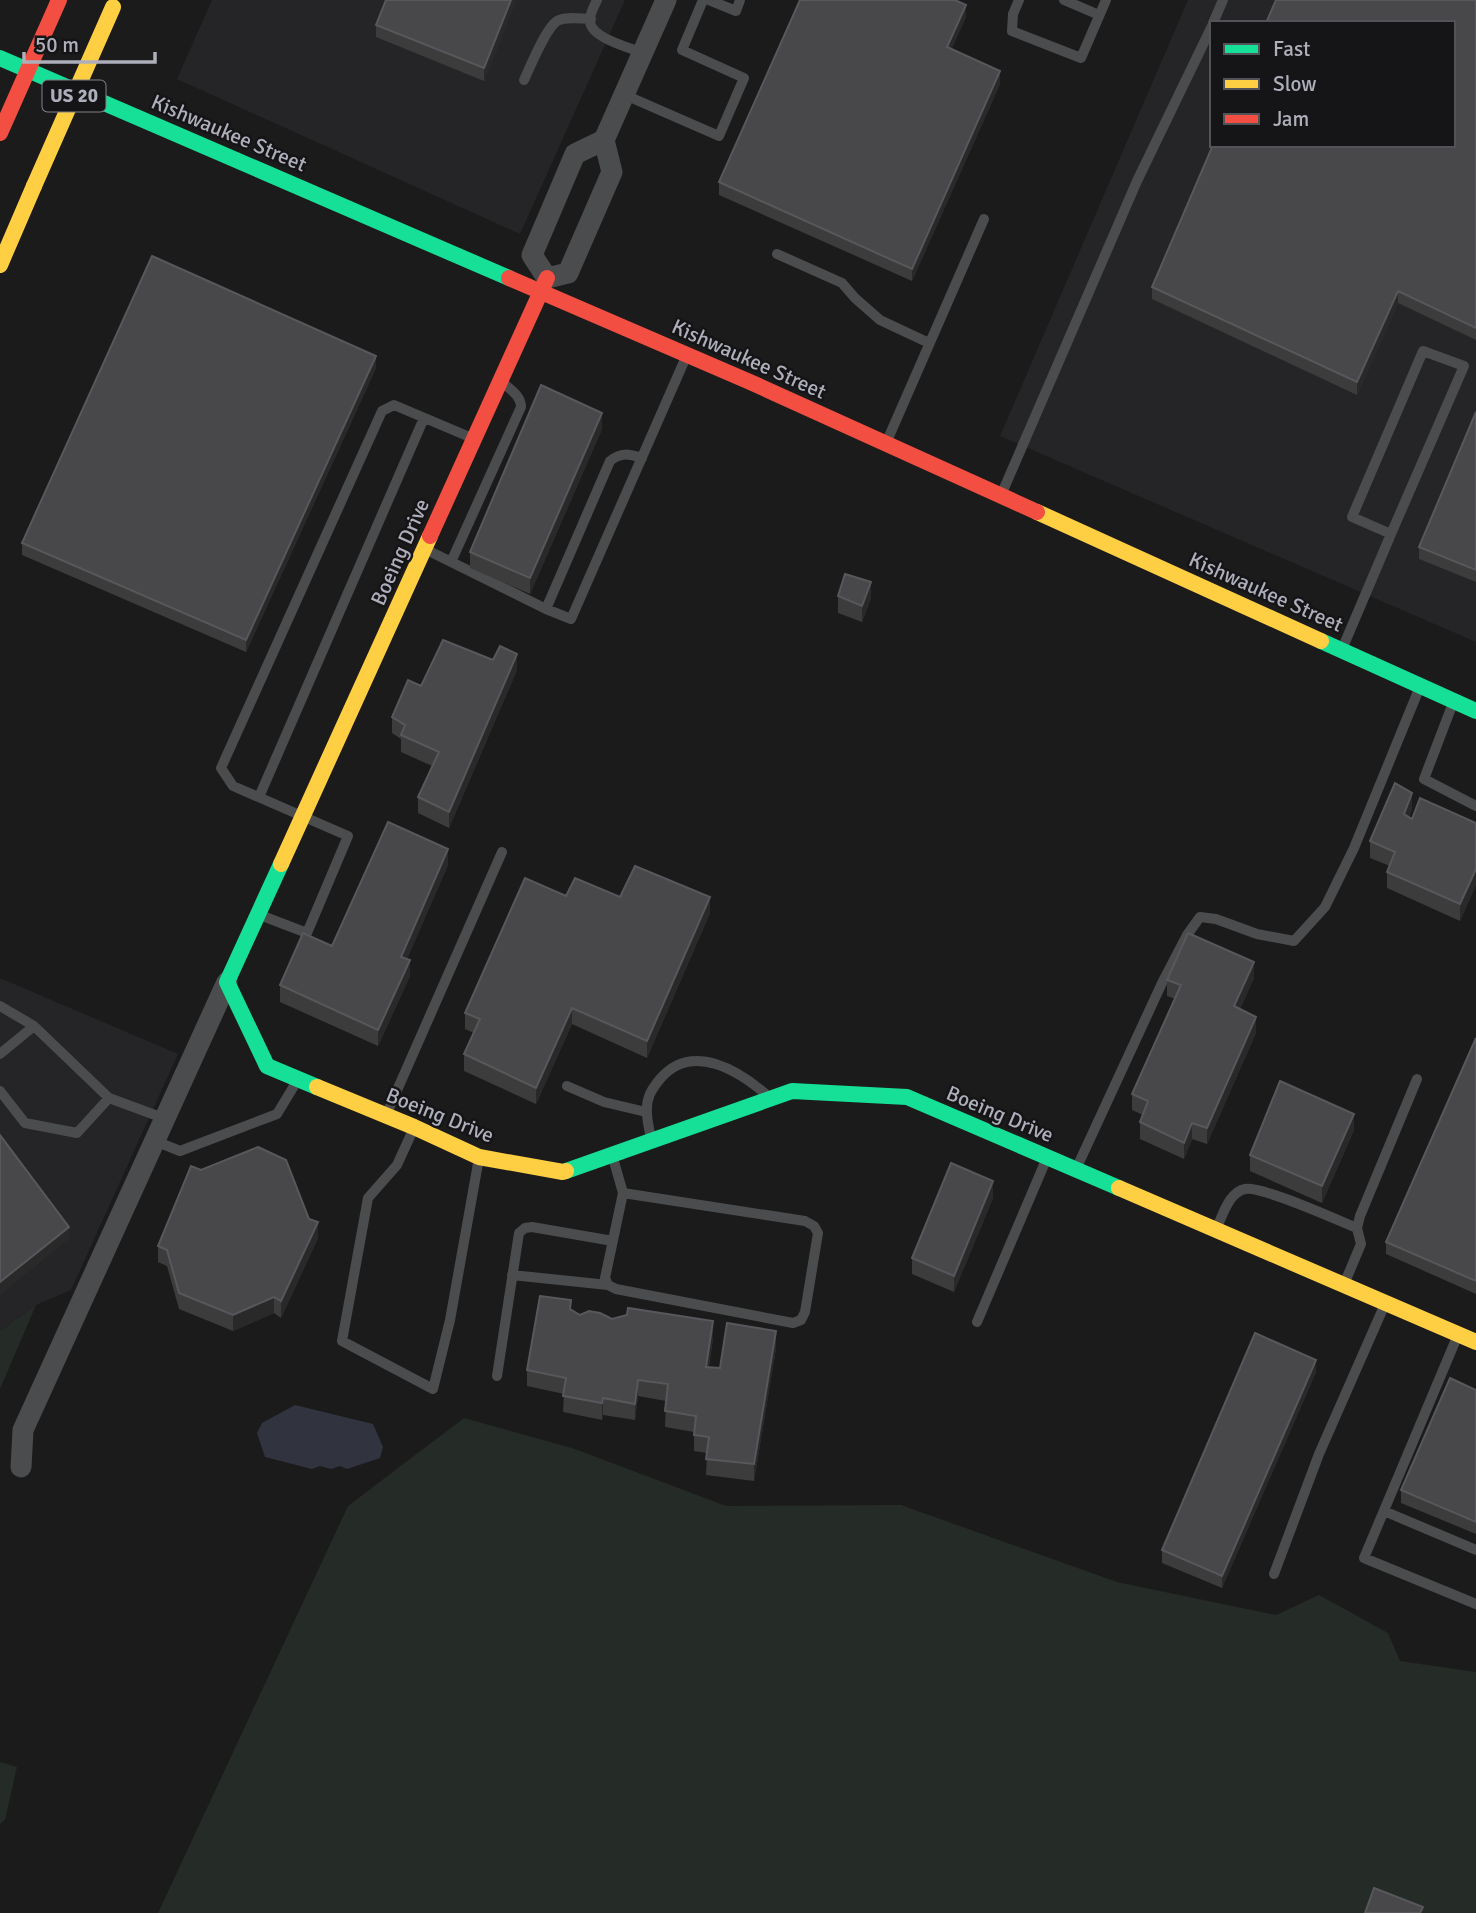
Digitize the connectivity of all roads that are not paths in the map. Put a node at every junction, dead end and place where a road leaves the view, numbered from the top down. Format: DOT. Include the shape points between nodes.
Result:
graph roads {
  1 [pos="59,0"];
  2 [pos="597,0"];
  3 [pos="666,0"];
  4 [pos="702,0"];
  5 [pos="709,0"];
  6 [pos="740,0"];
  7 [pos="1019,0"];
  8 [pos="1064,0"];
  9 [pos="1106,0"];
  10 [pos="1223,0"];
  11 [pos="115,3"];
  12 [pos="1099,15"];
  13 [pos="591,19"];
  14 [pos="1213,21"];
  15 [pos="1210,28"];
  16 [pos="643,53"];
  17 [pos="0,58"];
  18 [pos="524,80"];
  19 [pos="625,95"];
  20 [pos="0,133"];
  21 [pos="604,140"];
  22 [pos="984,219"];
  23 [pos="777,254"];
  24 [pos="0,265"];
  25 [pos="545,284"];
  26 [pos="929,343"];
  27 [pos="687,355"];
  28 [pos="500,381"];
  29 [pos="424,418"];
  30 [pos="474,439"];
  31 [pos="886,444"];
  32 [pos="642,457"];
  33 [pos="1000,495"];
  34 [pos="1391,534"];
  35 [pos="424,549"];
  36 [pos="451,562"];
  37 [pos="546,609"];
  38 [pos="1342,650"];
  39 [pos="1420,685"];
  40 [pos="1454,700"];
  41 [pos="1476,711"];
  42 [pos="259,797"];
  43 [pos="1476,806"];
  44 [pos="303,817"];
  45 [pos="502,852"];
  46 [pos="258,915"];
  47 [pos="228,982"];
  48 [pos="0,1006"];
  49 [pos="34,1026"];
  50 [pos="0,1054"];
  51 [pos="298,1079"];
  52 [pos="1417,1079"];
  53 [pos="567,1086"];
  54 [pos="0,1091"];
  55 [pos="109,1098"];
  56 [pos="771,1099"];
  57 [pos="646,1112"];
  58 [pos="386,1115"];
  59 [pos="166,1119"];
  60 [pos="414,1127"];
  61 [pos="155,1141"];
  62 [pos="652,1141"];
  63 [pos="612,1155"];
  64 [pos="479,1157"];
  65 [pos="1047,1157"];
  66 [pos="1075,1169"];
  67 [pos="623,1193"];
  68 [pos="1357,1228"];
  69 [pos="1216,1230"];
  70 [pos="613,1241"];
  71 [pos="512,1275"];
  72 [pos="608,1285"];
  73 [pos="1343,1285"];
  74 [pos="1385,1303"];
  75 [pos="977,1322"];
  76 [pos="1458,1335"];
  77 [pos="1476,1342"];
  78 [pos="497,1376"];
  79 [pos="21,1466"];
  80 [pos="1384,1511"];
  81 [pos="1476,1550"];
  82 [pos="1274,1574"];
  83 [pos="1476,1604"];
  1 -- 20 [label="main road, US 20, bridge"];
  2 -- 13 [label="lane"];
  3 -- 16 [label="street"];
  4 -- 19 [label="lane" via="682,50 744,78 719,136"];
  5 -- 6 [label="lane" via="736,11"];
  7 -- 12 [label="lane" via="1012,31 1081,58"];
  8 -- 12 [label="lane"];
  9 -- 12 [label="lane"];
  10 -- 14 [label="lane"];
  11 -- 24 [label="main road, US 20, bridge"];
  13 -- 16 [label="lane" via="596,34"];
  13 -- 18 [label="lane" via="555,22"];
  15 -- 33 [label="lane" via="1137,181"];
  16 -- 19 [label="street"];
  17 -- 25 [label="main road, Kishwaukee Street"];
  19 -- 21 [label="street"];
  21 -- 25 [label="street" via="612,172 568,273"];
  21 -- 25 [label="street" via="575,154 532,255"];
  22 -- 26 [label="lane"];
  23 -- 26 [label="lane" via="842,283 880,320"];
  25 -- 27 [label="main road, Kishwaukee Street"];
  25 -- 28 [label="main road, Boeing Drive"];
  26 -- 31 [label="lane"];
  27 -- 31 [label="main road, Kishwaukee Street"];
  27 -- 32 [label="lane"];
  28 -- 30 [label="main road, Boeing Drive"];
  28 -- 36 [label="lane" via="517,394 521,407"];
  29 -- 30 [label="lane"];
  29 -- 42 [label="lane"];
  29 -- 42 [label="lane" via="394,405 382,411 221,768 233,786"];
  30 -- 35 [label="main road, Boeing Drive"];
  31 -- 33 [label="main road, Kishwaukee Street"];
  32 -- 37 [label="lane" via="617,455 610,461"];
  32 -- 37 [label="lane" via="575,621"];
  33 -- 38 [label="main road, Kishwaukee Street"];
  34 -- 34 [label="lane" via="1352,517 1423,351 1464,366"];
  34 -- 38 [label="lane"];
  35 -- 36 [label="lane"];
  35 -- 44 [label="main road, Boeing Drive"];
  36 -- 37 [label="lane"];
  38 -- 39 [label="main road, Kishwaukee Street"];
  39 -- 40 [label="main road, Kishwaukee Street"];
  39 -- 66 [label="lane" via="1325,907 1294,941 1200,917 1162,983"];
  40 -- 41 [label="main road, Kishwaukee Street"];
  40 -- 43 [label="lane" via="1424,779"];
  42 -- 44 [label="lane"];
  44 -- 46 [label="main road, Boeing Drive"];
  44 -- 46 [label="lane" via="348,836 307,933"];
  45 -- 58 [label="lane"];
  46 -- 47 [label="main road, Boeing Drive"];
  47 -- 51 [label="main road, Boeing Drive" via="267,1066"];
  47 -- 59 [label="street"];
  48 -- 49 [label="lane"];
  49 -- 50 [label="lane"];
  49 -- 55 [label="lane"];
  51 -- 58 [label="main road, Boeing Drive"];
  51 -- 61 [label="lane" via="277,1114 180,1151"];
  52 -- 68 [label="lane"];
  53 -- 57 [label="lane" via="604,1102"];
  54 -- 55 [label="lane" via="25,1123 77,1133"];
  55 -- 59 [label="lane"];
  56 -- 57 [label="lane" via="749,1080 711,1062 689,1061 668,1070 650,1091"];
  56 -- 62 [label="main road, Boeing Drive"];
  56 -- 65 [label="main road, Boeing Drive" via="792,1091 907,1097"];
  57 -- 62 [label="lane"];
  58 -- 60 [label="main road, Boeing Drive"];
  59 -- 61 [label="street"];
  60 -- 64 [label="main road, Boeing Drive"];
  60 -- 64 [label="lane" via="397,1165 368,1198 342,1341 433,1389"];
  61 -- 79 [label="street" via="23,1430"];
  62 -- 63 [label="main road, Boeing Drive"];
  63 -- 64 [label="main road, Boeing Drive" via="564,1172"];
  63 -- 67 [label="lane"];
  65 -- 66 [label="main road, Boeing Drive"];
  65 -- 75 [label="lane"];
  66 -- 69 [label="main road, Boeing Drive"];
  67 -- 70 [label="lane"];
  67 -- 72 [label="lane" via="806,1220 818,1233 805,1312 793,1323"];
  68 -- 69 [label="lane" via="1261,1190 1244,1189 1234,1195"];
  68 -- 73 [label="lane" via="1361,1244"];
  69 -- 73 [label="main road, Boeing Drive"];
  70 -- 71 [label="lane" via="525,1228 519,1233"];
  70 -- 72 [label="lane" via="605,1278"];
  71 -- 72 [label="lane"];
  71 -- 78 [label="lane"];
  73 -- 74 [label="main road, Boeing Drive"];
  74 -- 76 [label="main road, Boeing Drive"];
  74 -- 82 [label="lane" via="1319,1454"];
  76 -- 77 [label="main road, Boeing Drive"];
  76 -- 80 [label="lane"];
  80 -- 81 [label="lane"];
  80 -- 83 [label="lane" via="1364,1558"];
}
